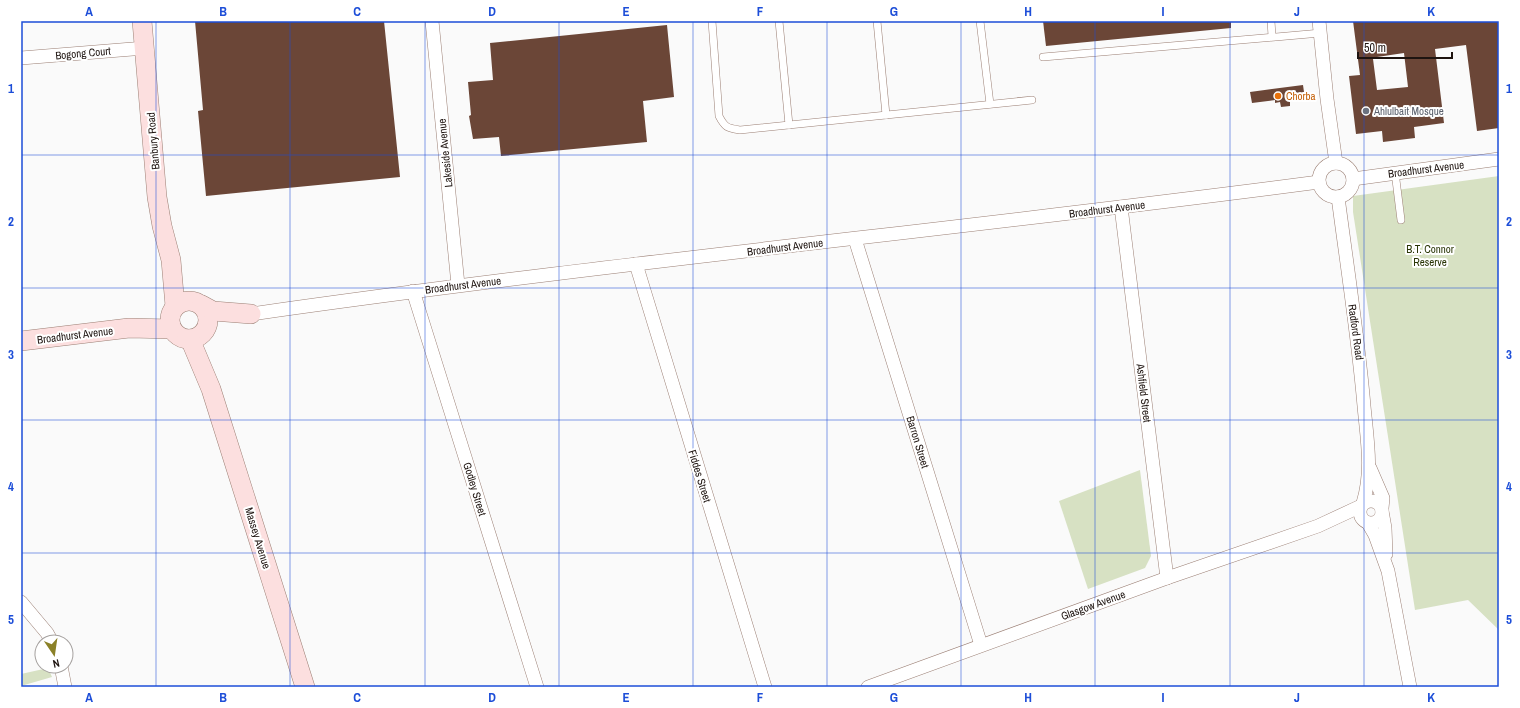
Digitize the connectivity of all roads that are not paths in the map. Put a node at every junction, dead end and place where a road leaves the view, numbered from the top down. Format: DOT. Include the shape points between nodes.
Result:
graph roads {
  1 [pos="142,21"];
  2 [pos="432,21"];
  3 [pos="712,21"];
  4 [pos="779,21"];
  5 [pos="877,21"];
  6 [pos="980,21"];
  7 [pos="1271,21"];
  8 [pos="1320,27"];
  9 [pos="1272,36"];
  10 [pos="145,48"];
  11 [pos="1043,57"];
  12 [pos="21,58"];
  13 [pos="1032,100"];
  14 [pos="990,104"];
  15 [pos="886,115"];
  16 [pos="788,125"];
  17 [pos="1499,159"];
  18 [pos="1336,163"];
  19 [pos="1395,172"];
  20 [pos="1353,179"];
  21 [pos="1319,182"];
  22 [pos="1338,197"];
  23 [pos="1121,207"];
  24 [pos="1401,220"];
  25 [pos="855,238"];
  26 [pos="636,264"];
  27 [pos="458,285"];
  28 [pos="413,290"];
  29 [pos="182,311"];
  30 [pos="251,314"];
  31 [pos="200,333"];
  32 [pos="21,341"];
  33 [pos="1370,468"];
  34 [pos="1362,504"];
  35 [pos="1382,510"];
  36 [pos="1366,521"];
  37 [pos="1318,526"];
  38 [pos="1386,561"];
  39 [pos="1167,578"];
  40 [pos="21,602"];
  41 [pos="48,634"];
  42 [pos="981,645"];
  43 [pos="63,674"];
  44 [pos="873,686"];
  45 [pos="65,687"];
  46 [pos="305,687"];
  47 [pos="537,687"];
  48 [pos="765,687"];
  49 [pos="1410,687"];
  1 -- 10 [label="street, Banbury Road"];
  2 -- 27 [label="street, Lakeside Avenue"];
  3 -- 16 [label="lane" via="719,116 723,124 728,128 740,130"];
  4 -- 16 [label="lane"];
  5 -- 15 [label="lane"];
  6 -- 14 [label="lane"];
  7 -- 9 [label="lane"];
  8 -- 9 [label="lane"];
  8 -- 18 [label="street"];
  9 -- 11 [label="lane"];
  10 -- 12 [label="street, Bogong Court"];
  10 -- 29 [label="street, Banbury Road" via="157,197"];
  13 -- 14 [label="lane"];
  14 -- 15 [label="lane"];
  15 -- 16 [label="lane"];
  17 -- 19 [label="street, Broadhurst Avenue"];
  18 -- 20 [label="street" via="1346,166"];
  18 -- 21 [label="street" via="1322,171"];
  19 -- 20 [label="street, Broadhurst Avenue"];
  19 -- 24 [label="lane"];
  20 -- 22 [label="street" via="1351,189"];
  21 -- 22 [label="street" via="1323,191 1332,197"];
  21 -- 23 [label="street, Broadhurst Avenue"];
  22 -- 33 [label="street, Radford Road" via="1362,380"];
  23 -- 25 [label="street, Broadhurst Avenue"];
  23 -- 39 [label="street, Ashfield Street"];
  25 -- 26 [label="street, Broadhurst Avenue"];
  25 -- 42 [label="street, Barron Street"];
  26 -- 27 [label="street, Broadhurst Avenue"];
  26 -- 48 [label="street, Fiddes Street"];
  27 -- 28 [label="street, Broadhurst Avenue"];
  28 -- 30 [label="street, Broadhurst Avenue"];
  28 -- 47 [label="street, Godley Street"];
  29 -- 30 [label="street, Broadhurst Avenue"];
  29 -- 31 [label="street, Banbury Road" via="208,316"];
  29 -- 31 [label="street" via="179,336"];
  29 -- 32 [label="street, Broadhurst Avenue" via="129,328"];
  30 -- 31 [label="street, Broadhurst Avenue" via="223,321"];
  31 -- 46 [label="street, Massey Avenue" via="211,389"];
  33 -- 34 [label="street, Radford Road"];
  33 -- 35 [label="street, Radford Road" via="1383,498"];
  34 -- 35 [label="street" via="1374,500"];
  34 -- 36 [label="street" via="1360,513"];
  34 -- 37 [label="street, Glasgow Avenue"];
  35 -- 36 [label="street" via="1378,520"];
  35 -- 38 [label="street, Radford Road"];
  36 -- 37 [label="street, Glasgow Avenue" via="1345,520"];
  36 -- 38 [label="street, Radford Road"];
  37 -- 39 [label="street, Glasgow Avenue"];
  38 -- 49 [label="street, Radford Road"];
  39 -- 42 [label="street, Glasgow Avenue"];
  40 -- 41 [label="street"];
  42 -- 44 [label="street, Glasgow Avenue"];
  43 -- 45 [label="street"];
}
